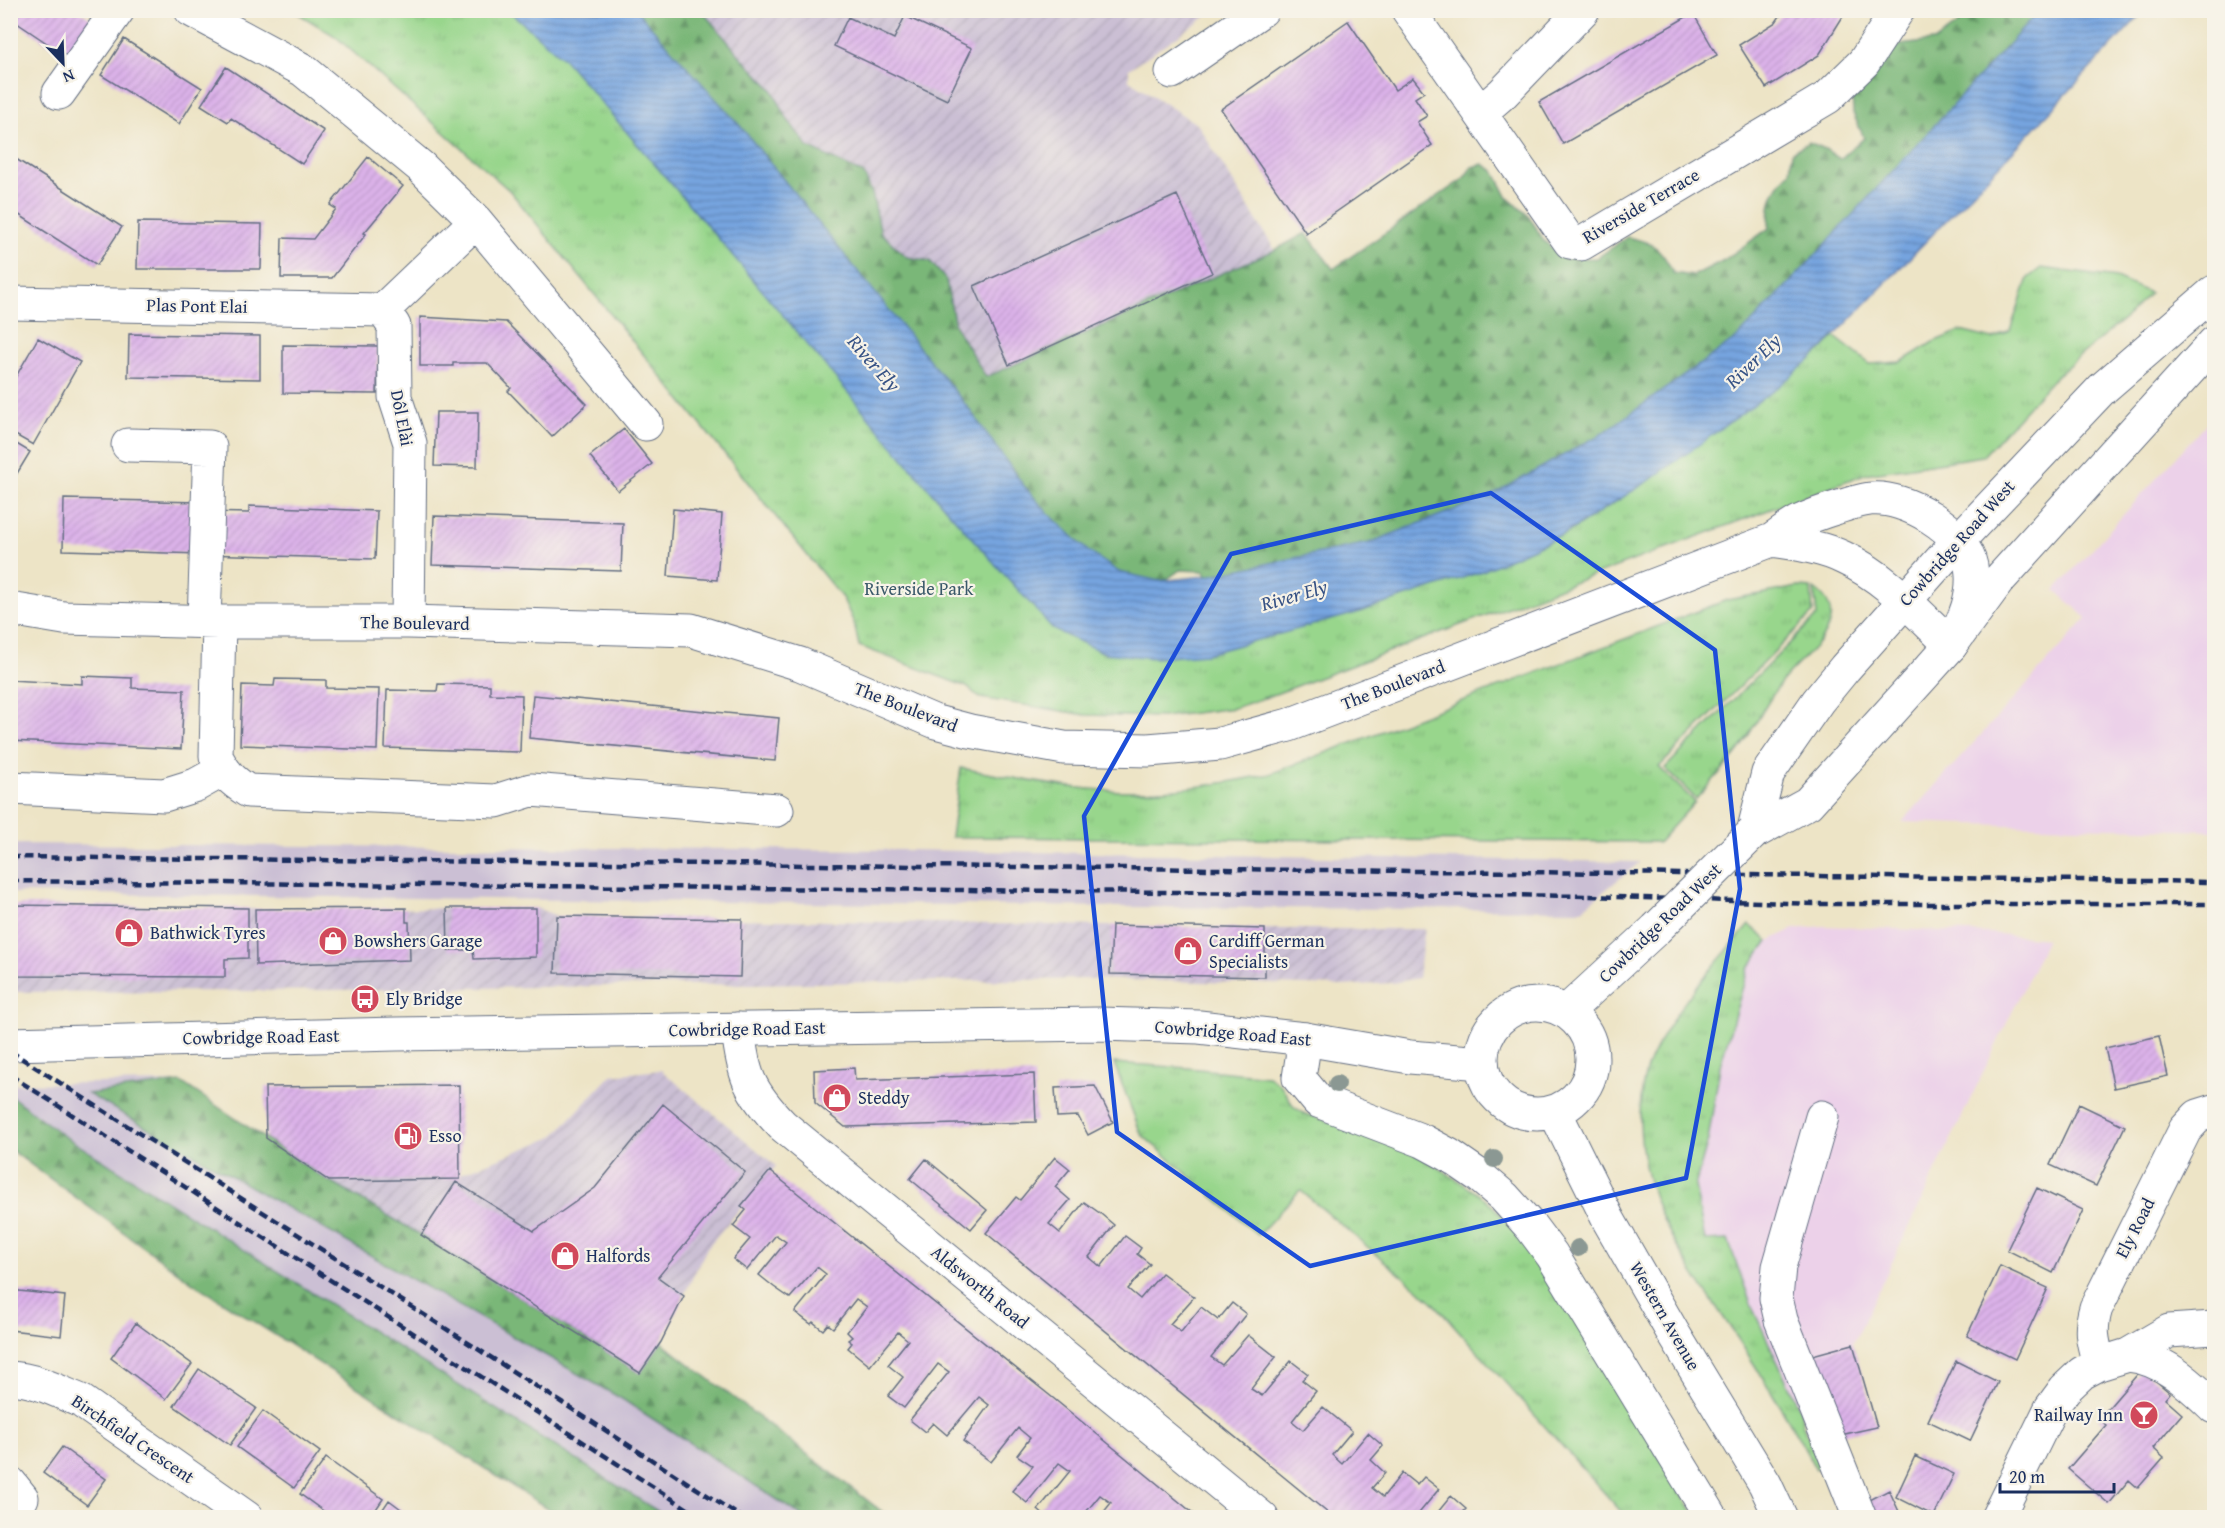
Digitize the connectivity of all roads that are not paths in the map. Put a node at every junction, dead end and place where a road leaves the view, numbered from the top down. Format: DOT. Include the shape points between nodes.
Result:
graph roads {
  1 [pos="118,10"];
  2 [pos="191,10"];
  3 [pos="1262,10"];
  4 [pos="1408,10"];
  5 [pos="1583,10"];
  6 [pos="1898,10"];
  7 [pos="1172,72"];
  8 [pos="59,93"];
  9 [pos="1480,113"];
  10 [pos="476,222"];
  11 [pos="2214,292"];
  12 [pos="10,303"];
  13 [pos="383,310"];
  14 [pos="2214,343"];
  15 [pos="646,424"];
  16 [pos="128,445"];
  17 [pos="1814,533"];
  18 [pos="1958,541"];
  19 [pos="1904,601"];
  20 [pos="10,609"];
  21 [pos="212,622"];
  22 [pos="408,622"];
  23 [pos="1951,645"];
  24 [pos="223,770"];
  25 [pos="10,788"];
  26 [pos="777,810"];
  27 [pos="1753,833"];
  28 [pos="1566,1012"];
  29 [pos="738,1029"];
  30 [pos="1305,1039"];
  31 [pos="10,1044"];
  32 [pos="1482,1063"];
  33 [pos="2214,1111"];
  34 [pos="1555,1112"];
  35 [pos="1822,1117"];
  36 [pos="2214,1328"];
  37 [pos="2114,1360"];
  38 [pos="10,1378"];
  39 [pos="2214,1407"];
  40 [pos="247,1518"];
  41 [pos="1262,1518"];
  42 [pos="1712,1518"];
  43 [pos="1781,1518"];
  44 [pos="1860,1518"];
  45 [pos="1997,1518"];
  1 -- 8 [label="main road"];
  2 -- 10 [label="main road" via="303,70 421,166"];
  3 -- 7 [label="main road"];
  4 -- 9 [label="main road, Riverside Terrace"];
  5 -- 9 [label="main road"];
  6 -- 9 [label="main road, Riverside Terrace" via="1864,62 1828,97 1581,244 1570,242"];
  10 -- 13 [label="main road"];
  10 -- 15 [label="main road"];
  11 -- 18 [label="main road, Cowbridge Road West" via="2102,388"];
  12 -- 13 [label="main road, Plas Pont Elai"];
  13 -- 22 [label="main road, Dôl Elài" via="394,326 395,397 410,443"];
  14 -- 23 [label="main road, Cowbridge Road West" via="1998,581"];
  16 -- 21 [label="main road" via="210,447"];
  17 -- 18 [label="main road, The Boulevard" via="1868,499 1897,501 1932,518"];
  17 -- 19 [label="main road" via="1879,578"];
  17 -- 22 [label="main road, The Boulevard" via="1800,522 1772,540 1289,725 1220,744 1148,750 1064,748 970,731 936,722 800,664 692,630"];
  18 -- 19 [label="main road, Cowbridge Road West"];
  18 -- 23 [label="main road, The Boulevard" via="1971,565 1971,589 1967,613"];
  19 -- 23 [label="main road"];
  19 -- 27 [label="main road, Cowbridge Road West" via="1818,701 1768,773"];
  20 -- 21 [label="main road, The Boulevard" via="64,618"];
  21 -- 22 [label="main road, The Boulevard"];
  21 -- 24 [label="main road" via="216,756"];
  23 -- 27 [label="main road, Cowbridge Road West" via="1808,803"];
  24 -- 25 [label="main road" via="196,786 164,795"];
  24 -- 26 [label="main road" via="248,791 496,801 531,790"];
  27 -- 28 [label="main road, Cowbridge Road West, bridge"];
  28 -- 32 [label="main road" via="1546,1005 1528,1005 1512,1011 1497,1021 1487,1036"];
  28 -- 34 [label="main road" via="1583,1029 1592,1065 1586,1084 1574,1100"];
  29 -- 30 [label="main road, Cowbridge Road East" via="1100,1024 1199,1026"];
  29 -- 31 [label="main road, Cowbridge Road East"];
  29 -- 41 [label="main road, Aldsworth Road" via="741,1062 751,1088 782,1125"];
  30 -- 32 [label="main road, Cowbridge Road East" via="1410,1057"];
  30 -- 42 [label="main road" via="1299,1078 1318,1101 1423,1141 1449,1155 1504,1197 1531,1227 1552,1255"];
  32 -- 34 [label="main road" via="1486,1082 1497,1098 1514,1110 1534,1115"];
  33 -- 37 [label="main road, Ely Road" via="2198,1116 2185,1130 2096,1308 2091,1331"];
  34 -- 43 [label="main road, Western Avenue" via="1609,1221 1765,1484"];
  35 -- 44 [label="main road" via="1779,1267 1776,1298 1781,1320"];
  36 -- 37 [label="main road" via="2169,1331"];
  37 -- 39 [label="main road" via="2142,1356 2157,1361"];
  37 -- 45 [label="main road" via="2082,1374 2051,1408"];
  38 -- 40 [label="main road, Birchfield Crescent" via="51,1388 81,1401"];
}
